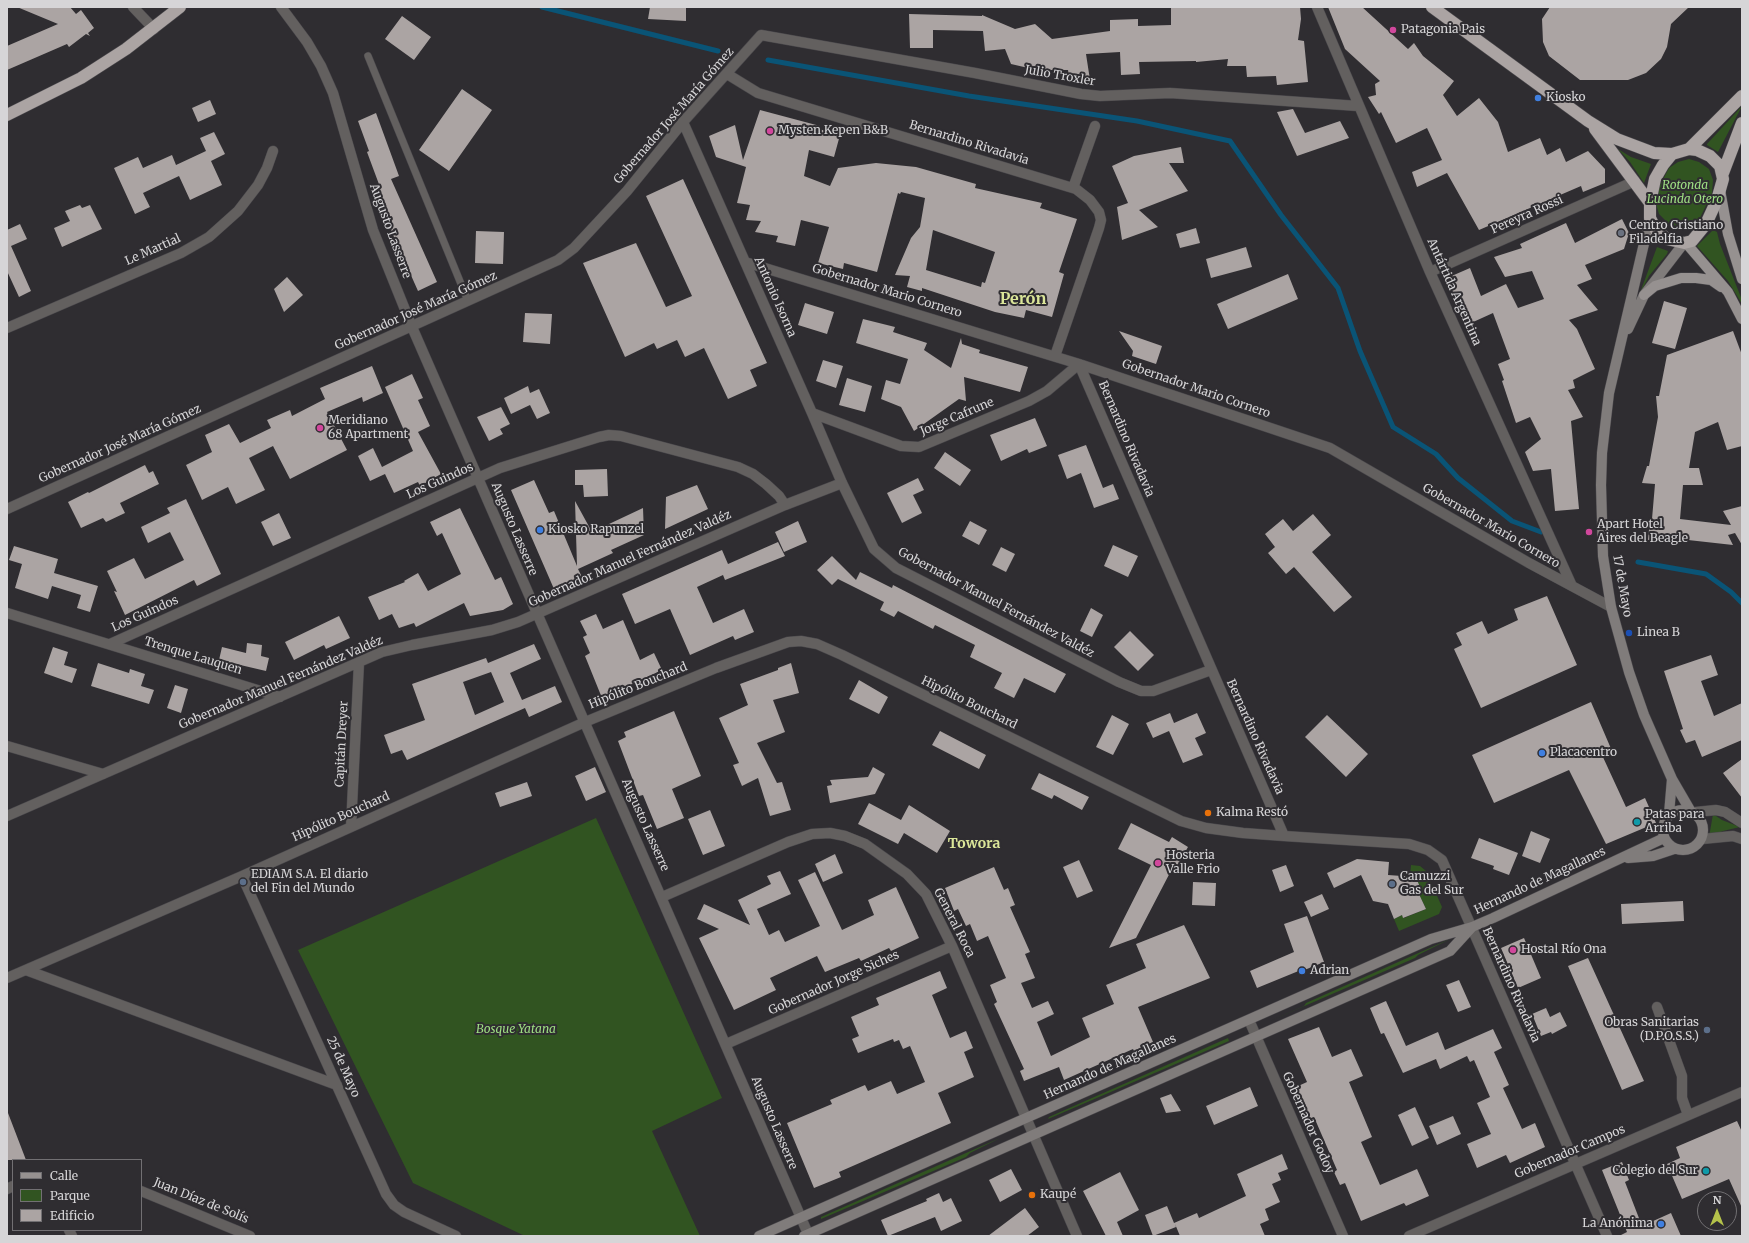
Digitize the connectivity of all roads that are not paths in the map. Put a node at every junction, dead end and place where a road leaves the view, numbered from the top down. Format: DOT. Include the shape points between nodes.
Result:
graph roads {
  1 [pos="132,7"];
  2 [pos="180,7"];
  3 [pos="281,7"];
  4 [pos="1317,7"];
  5 [pos="1432,7"];
  6 [pos="154,29"];
  7 [pos="761,35"];
  8 [pos="368,56"];
  9 [pos="727,74"];
  10 [pos="1742,96"];
  11 [pos="1358,106"];
  12 [pos="7,115"];
  13 [pos="1588,121"];
  14 [pos="684,122"];
  15 [pos="1742,123"];
  16 [pos="1095,126"];
  17 [pos="1688,148"];
  18 [pos="273,151"];
  19 [pos="1672,154"];
  20 [pos="1723,173"];
  21 [pos="1635,181"];
  22 [pos="1072,188"];
  23 [pos="1720,188"];
  24 [pos="1650,203"];
  25 [pos="1650,218"];
  26 [pos="1685,243"];
  27 [pos="745,262"];
  28 [pos="1430,272"];
  29 [pos="1742,279"];
  30 [pos="1728,292"];
  31 [pos="1644,295"];
  32 [pos="468,301"];
  33 [pos="1742,319"];
  34 [pos="412,327"];
  35 [pos="7,328"];
  36 [pos="1622,342"];
  37 [pos="1055,356"];
  38 [pos="1079,364"];
  39 [pos="812,413"];
  40 [pos="478,478"];
  41 [pos="842,483"];
  42 [pos="785,505"];
  43 [pos="7,509"];
  44 [pos="1572,586"];
  45 [pos="1611,607"];
  46 [pos="7,613"];
  47 [pos="537,615"];
  48 [pos="110,644"];
  49 [pos="359,662"];
  50 [pos="1211,670"];
  51 [pos="280,697"];
  52 [pos="585,722"];
  53 [pos="7,746"];
  54 [pos="103,774"];
  55 [pos="1672,779"];
  56 [pos="1693,811"];
  57 [pos="1725,812"];
  58 [pos="1669,814"];
  59 [pos="7,816"];
  60 [pos="1742,816"];
  61 [pos="1742,823"];
  62 [pos="351,827"];
  63 [pos="1284,836"];
  64 [pos="1664,838"];
  65 [pos="1702,839"];
  66 [pos="1742,839"];
  67 [pos="1674,849"];
  68 [pos="1620,859"];
  69 [pos="242,876"];
  70 [pos="662,897"];
  71 [pos="1472,927"];
  72 [pos="952,946"];
  73 [pos="26,970"];
  74 [pos="7,978"];
  75 [pos="1657,1007"];
  76 [pos="1249,1020"];
  77 [pos="1256,1036"];
  78 [pos="726,1044"];
  79 [pos="337,1085"];
  80 [pos="1742,1092"];
  81 [pos="1688,1115"];
  82 [pos="1027,1118"];
  83 [pos="1034,1135"];
  84 [pos="1575,1163"];
  85 [pos="142,1191"];
  86 [pos="801,1218"];
  87 [pos="807,1235"];
  88 [pos="250,1236"];
  89 [pos="456,1236"];
  90 [pos="760,1236"];
  91 [pos="1077,1236"];
  92 [pos="1343,1236"];
  93 [pos="1409,1236"];
  94 [pos="1607,1236"];
  1 -- 6 [label="street"];
  2 -- 6 [label="highway"];
  3 -- 34 [label="street, Augusto Lasserre" via="307,42 333,93 373,230"];
  4 -- 11 [label="street, Antártida Argentina"];
  5 -- 13 [label="highway"];
  6 -- 12 [label="highway" via="81,78"];
  7 -- 9 [label="street, Gobernador José María Gómez"];
  7 -- 11 [label="street, Julio Troxler" via="975,73 1100,99 1170,93"];
  8 -- 32 [label="lane"];
  9 -- 14 [label="street, Gobernador José María Gómez"];
  9 -- 22 [label="street, Bernardino Rivadavia" via="758,93"];
  10 -- 17 [label="highway"];
  11 -- 28 [label="street, Antártida Argentina"];
  13 -- 19 [label="highway" via="1634,146 1654,153"];
  13 -- 21 [label="highway"];
  14 -- 27 [label="street, Antonio Isorna"];
  14 -- 32 [label="street, Gobernador José María Gómez" via="627,191 574,248 558,260"];
  15 -- 20 [label="highway"];
  16 -- 22 [label="street"];
  17 -- 19 [label="highway"];
  17 -- 20 [label="highway" via="1710,156"];
  18 -- 35 [label="street, Le Martial" via="258,185 238,211 209,237 181,253"];
  19 -- 24 [label="highway" via="1658,172"];
  20 -- 23 [label="highway"];
  21 -- 24 [label="highway"];
  21 -- 28 [label="street, Pereyra Rossi"];
  22 -- 37 [label="street, Bernardino Rivadavia" via="1090,200 1099,212 1101,220"];
  23 -- 26 [label="highway" via="1706,224 1698,236"];
  23 -- 29 [label="main road" via="1728,234"];
  24 -- 25 [label="highway"];
  25 -- 26 [label="highway" via="1661,235"];
  25 -- 36 [label="main road, 17 de Mayo"];
  26 -- 30 [label="main road"];
  26 -- 31 [label="main road, 17 de Mayo"];
  27 -- 37 [label="street, Gobernador Mario Cornero"];
  27 -- 39 [label="street, Antonio Isorna"];
  28 -- 44 [label="street, Antártida Argentina"];
  30 -- 31 [label="main road" via="1710,280 1681,278 1655,286"];
  30 -- 33 [label="main road"];
  31 -- 36 [label="main road, 17 de Mayo"];
  32 -- 34 [label="street, Gobernador José María Gómez"];
  34 -- 40 [label="street, Augusto Lasserre"];
  34 -- 43 [label="street, Gobernador José María Gómez"];
  36 -- 45 [label="main road, 17 de Mayo" via="1610,393 1602,453 1603,556"];
  37 -- 38 [label="street, Gobernador Mario Cornero"];
  38 -- 39 [label="street, Jorge Cafrune" via="1047,391 1029,401 919,447 901,446"];
  38 -- 44 [label="street, Gobernador Mario Cornero" via="1330,448"];
  38 -- 50 [label="street, Bernardino Rivadavia"];
  39 -- 41 [label="street, Antonio Isorna"];
  40 -- 42 [label="street, Los Guindos" via="513,463 599,437 615,435 738,467 766,484"];
  40 -- 47 [label="street, Augusto Lasserre"];
  40 -- 48 [label="street, Los Guindos"];
  41 -- 42 [label="street, Gobernador Manuel Fernández Valdéz"];
  41 -- 50 [label="street, Gobernador Manuel Fernández Valdéz" via="874,550 896,568 1112,678 1141,691 1153,692"];
  42 -- 47 [label="street, Gobernador Manuel Fernández Valdéz"];
  44 -- 45 [label="street, Gobernador Mario Cornero"];
  45 -- 55 [label="main road, 17 de Mayo" via="1636,694"];
  46 -- 48 [label="street, Trenque Lauquen"];
  47 -- 49 [label="street, Gobernador Manuel Fernández Valdéz" via="492,630 382,652"];
  47 -- 52 [label="street, Augusto Lasserre"];
  48 -- 51 [label="street, Trenque Lauquen"];
  49 -- 51 [label="street, Gobernador Manuel Fernández Valdéz"];
  49 -- 62 [label="street, Capitán Dreyer"];
  50 -- 63 [label="street, Bernardino Rivadavia"];
  51 -- 54 [label="street, Gobernador Manuel Fernández Valdéz"];
  52 -- 62 [label="street, Hipólito Bouchard"];
  52 -- 63 [label="street, Hipólito Bouchard" via="768,648 801,641 842,654 1181,821 1243,834"];
  52 -- 70 [label="street, Augusto Lasserre"];
  53 -- 54 [label="street"];
  54 -- 59 [label="street, Gobernador Manuel Fernández Valdéz"];
  55 -- 56 [label="main road, 17 de Mayo"];
  55 -- 58 [label="main road, 17 de Mayo"];
  56 -- 57 [label="street"];
  56 -- 58 [label="main road" via="1678,810"];
  56 -- 65 [label="main road" via="1704,826"];
  57 -- 60 [label="street"];
  57 -- 61 [label="street"];
  58 -- 64 [label="main road" via="1665,822"];
  62 -- 69 [label="street, Hipólito Bouchard"];
  63 -- 71 [label="street, Bernardino Rivadavia" via="1409,844 1428,850 1442,860"];
  64 -- 67 [label="main road"];
  64 -- 68 [label="main road, Hernando de Magallanes"];
  65 -- 66 [label="street" via="1733,836"];
  65 -- 67 [label="main road" via="1693,847"];
  67 -- 68 [label="main road, Hernando de Magallanes" via="1652,856"];
  68 -- 71 [label="main road, Hernando de Magallanes"];
  69 -- 73 [label="street, Hipólito Bouchard"];
  69 -- 79 [label="street, 25 de Mayo"];
  70 -- 72 [label="street, General Roca" via="788,842 812,834 830,833 865,844 918,884 934,906"];
  70 -- 78 [label="street, Augusto Lasserre"];
  71 -- 76 [label="main road, Hernando de Magallanes" via="1431,939"];
  71 -- 77 [label="main road, Hernando de Magallanes" via="1450,951"];
  71 -- 84 [label="street, Bernardino Rivadavia"];
  72 -- 78 [label="street, Gobernador Jorge Siches"];
  72 -- 82 [label="street, General Roca"];
  73 -- 74 [label="street, Hipólito Bouchard"];
  73 -- 79 [label="street"];
  75 -- 81 [label="street" via="1682,1076 1682,1098"];
  76 -- 77 [label="street, Gobernador Godoy"];
  76 -- 82 [label="main road, Hernando de Magallanes"];
  77 -- 83 [label="main road, Hernando de Magallanes"];
  77 -- 92 [label="street, Gobernador Godoy"];
  78 -- 86 [label="street, Augusto Lasserre"];
  79 -- 89 [label="street, 25 de Mayo" via="386,1194 394,1205"];
  80 -- 81 [label="street, Gobernador Campos"];
  81 -- 84 [label="street, Gobernador Campos"];
  82 -- 83 [label="street, General Roca"];
  82 -- 86 [label="main road, Hernando de Magallanes"];
  83 -- 87 [label="main road, Hernando de Magallanes"];
  83 -- 91 [label="street, General Roca"];
  84 -- 93 [label="street, Gobernador Campos"];
  84 -- 94 [label="street, Bernardino Rivadavia"];
  85 -- 88 [label="street, Juan Díaz de Solís"];
  86 -- 87 [label="street, Augusto Lasserre"];
  86 -- 90 [label="main road, Hernando de Magallanes"];
}
